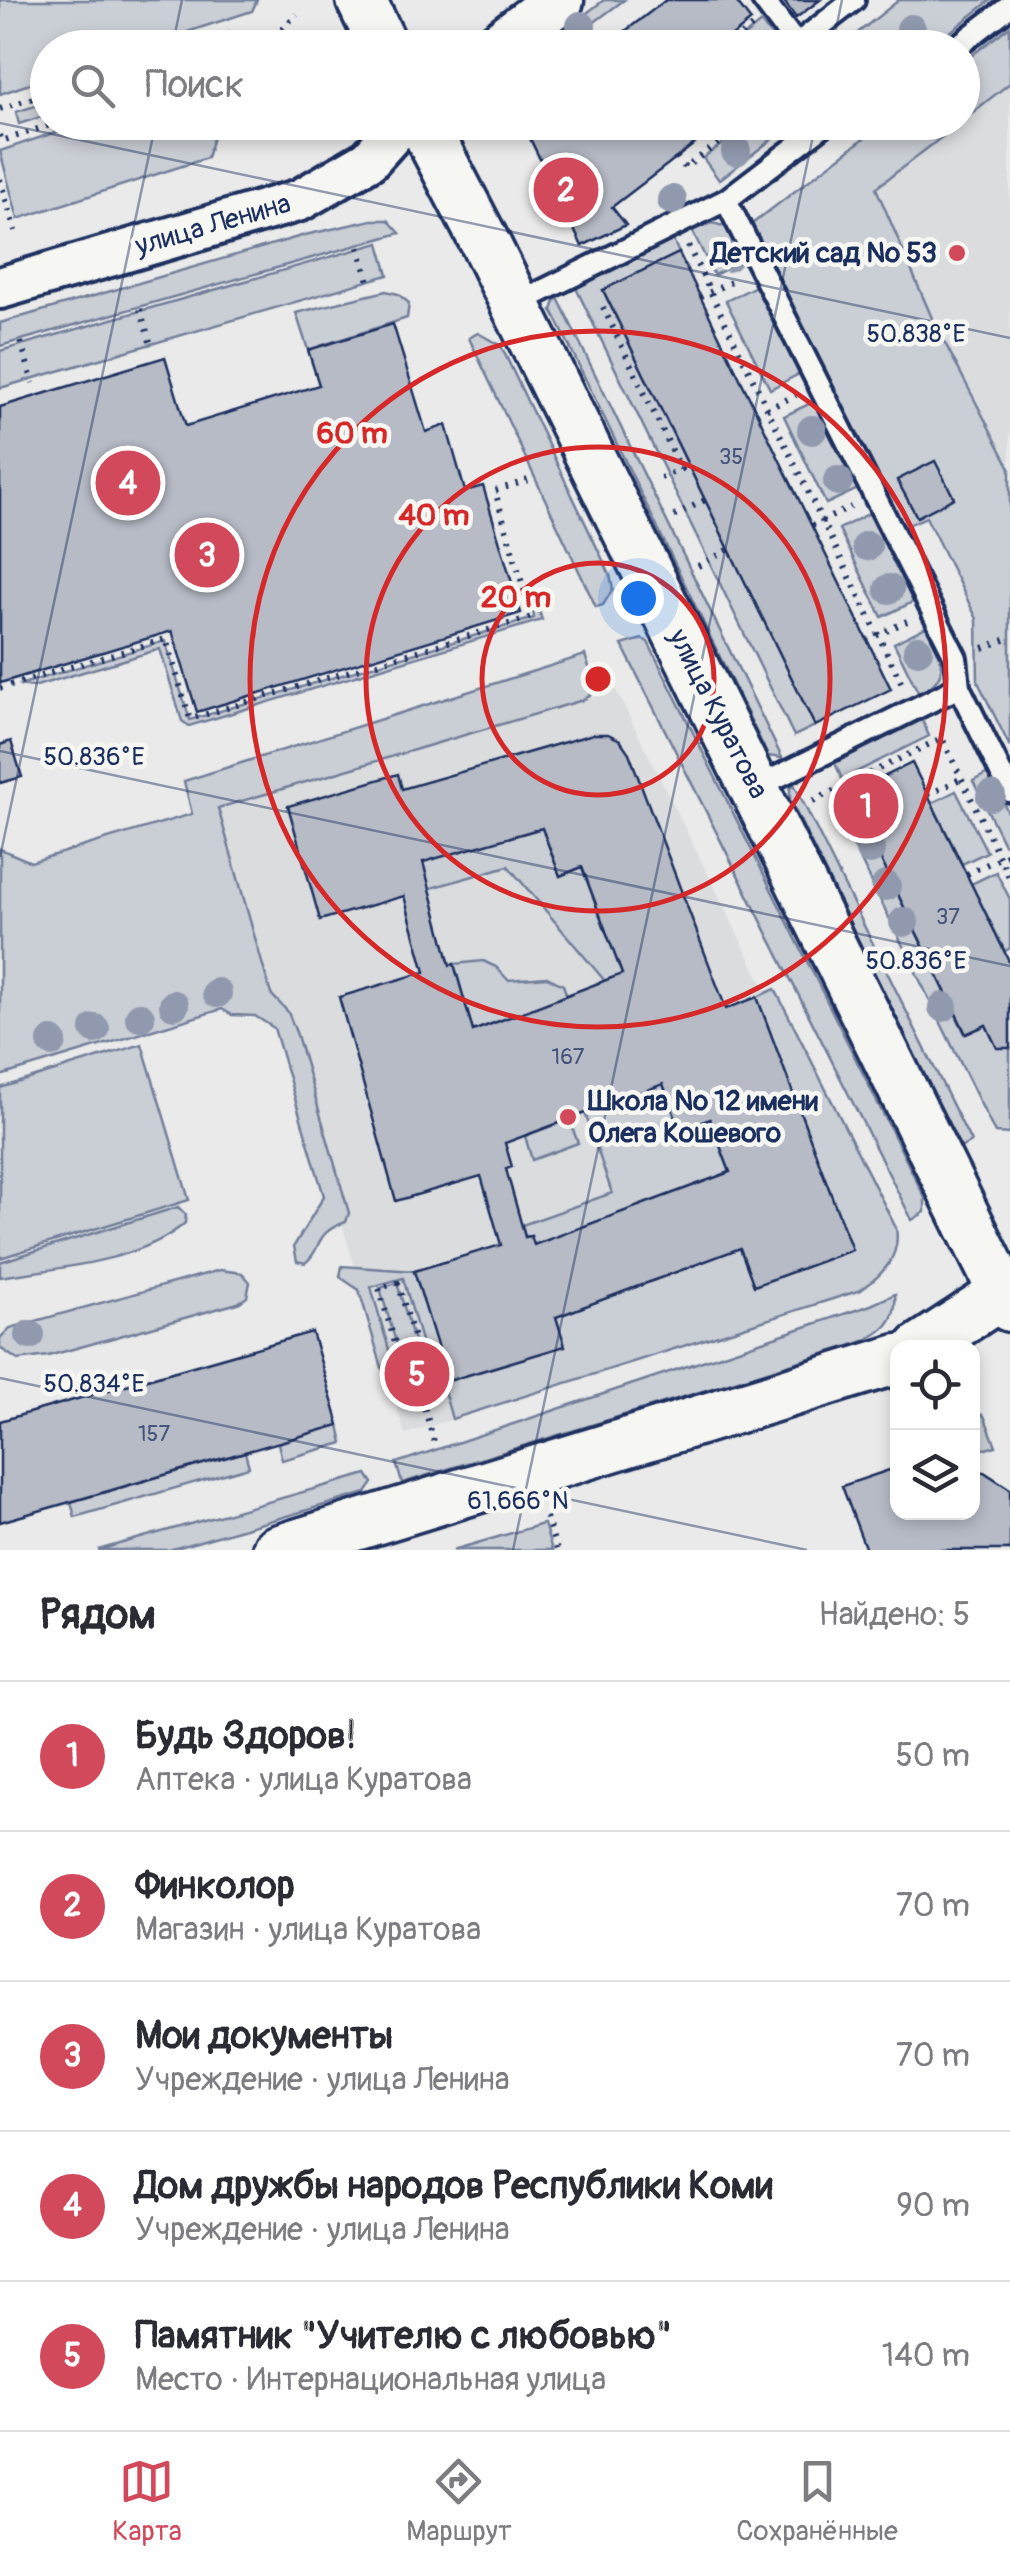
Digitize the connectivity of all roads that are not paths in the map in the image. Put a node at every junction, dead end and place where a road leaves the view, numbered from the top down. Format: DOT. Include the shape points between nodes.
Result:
graph roads {
  1 [pos="361,0"];
  2 [pos="558,0"];
  3 [pos="763,0"];
  4 [pos="854,0"];
  5 [pos="1010,6"];
  6 [pos="375,30"];
  7 [pos="519,30"];
  8 [pos="786,30"];
  9 [pos="817,30"];
  10 [pos="979,30"];
  11 [pos="387,140"];
  12 [pos="431,140"];
  13 [pos="805,140"];
  14 [pos="726,200"];
  15 [pos="0,288"];
  16 [pos="515,304"];
  17 [pos="959,688"];
  18 [pos="755,788"];
  19 [pos="1010,790"];
  20 [pos="1008,1297"];
  21 [pos="934,1340"];
  22 [pos="890,1361"];
  23 [pos="381,1519"];
  24 [pos="277,1550"];
  1 -- 6 [label="street"];
  2 -- 7 [label="street"];
  3 -- 8 [label="lane"];
  4 -- 9 [label="lane"];
  5 -- 10 [label="lane"];
  11 -- 15 [label="street, улица Ленина" via="369,160 300,200"];
  12 -- 16 [label="street, улица Куратова"];
  13 -- 14 [label="lane"];
  14 -- 16 [label="lane"];
  14 -- 17 [label="lane" via="956,658"];
  16 -- 18 [label="street, улица Куратова"];
  17 -- 18 [label="lane"];
  17 -- 19 [label="lane"];
  18 -- 20 [label="street, улица Куратова"];
  20 -- 21 [label="street"];
  22 -- 23 [label="street"];
  23 -- 24 [label="street"];
}
